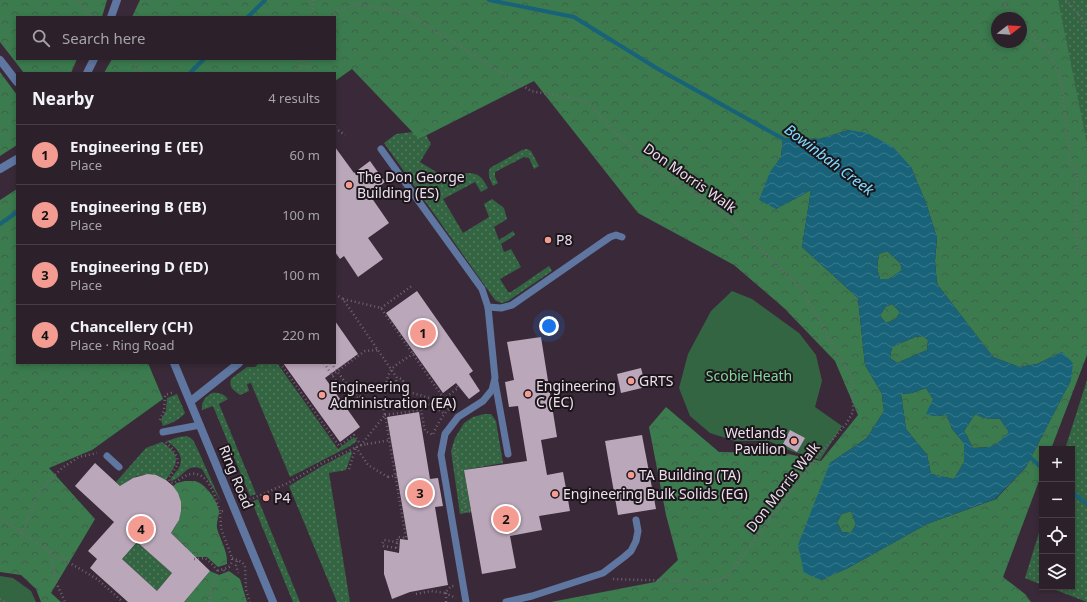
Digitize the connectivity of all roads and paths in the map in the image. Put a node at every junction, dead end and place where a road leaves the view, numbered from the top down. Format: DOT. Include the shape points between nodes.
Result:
graph roads {
  1 [pos="76,0"];
  2 [pos="117,0"];
  3 [pos="313,0"];
  4 [pos="1003,0"];
  5 [pos="1066,0"];
  6 [pos="1010,12"];
  7 [pos="91,16"];
  8 [pos="111,16"];
  9 [pos="312,16"];
  10 [pos="333,16"];
  11 [pos="1087,29"];
  12 [pos="1027,30"];
  13 [pos="0,60"];
  14 [pos="94,60"];
  15 [pos="131,60"];
  16 [pos="304,60"];
  17 [pos="304,60"];
  18 [pos="88,72"];
  19 [pos="142,72"];
  20 [pos="298,72"];
  21 [pos="310,72"];
  22 [pos="16,81"];
  23 [pos="336,129"];
  24 [pos="344,135"];
  25 [pos="381,149"];
  26 [pos="16,160"];
  27 [pos="0,169"];
  28 [pos="622,237"];
  29 [pos="1082,256"];
  30 [pos="414,285"];
  31 [pos="336,295"];
  32 [pos="343,299"];
  33 [pos="488,307"];
  34 [pos="381,308"];
  35 [pos="378,350"];
  36 [pos="413,353"];
  37 [pos="174,364"];
  38 [pos="238,364"];
  39 [pos="281,364"];
  40 [pos="325,364"];
  41 [pos="332,364"];
  42 [pos="392,369"];
  43 [pos="332,375"];
  44 [pos="495,378"];
  45 [pos="455,384"];
  46 [pos="405,391"];
  47 [pos="174,392"];
  48 [pos="442,400"];
  49 [pos="190,401"];
  50 [pos="411,401"];
  51 [pos="372,406"];
  52 [pos="384,409"];
  53 [pos="449,409"];
  54 [pos="445,414"];
  55 [pos="385,415"];
  56 [pos="160,420"];
  57 [pos="200,424"];
  58 [pos="163,432"];
  59 [pos="432,435"];
  60 [pos="453,439"];
  61 [pos="391,440"];
  62 [pos="165,442"];
  63 [pos="362,445"];
  64 [pos="356,447"];
  65 [pos="508,454"];
  66 [pos="107,456"];
  67 [pos="119,467"];
  68 [pos="349,469"];
  69 [pos="397,475"];
  70 [pos="240,504"];
  71 [pos="224,510"];
  72 [pos="471,511"];
  73 [pos="220,512"];
  74 [pos="0,518"];
  75 [pos="636,520"];
  76 [pos="22,533"];
  77 [pos="400,543"];
  78 [pos="51,552"];
  79 [pos="232,558"];
  80 [pos="194,559"];
  81 [pos="237,561"];
  82 [pos="224,570"];
  83 [pos="218,571"];
  84 [pos="238,573"];
  85 [pos="603,573"];
  86 [pos="232,580"];
  87 [pos="457,585"];
  88 [pos="446,593"];
  89 [pos="416,594"];
  90 [pos="457,598"];
  91 [pos="0,599"];
  92 [pos="5,602"];
  93 [pos="65,602"];
  94 [pos="123,602"];
  95 [pos="210,602"];
  96 [pos="250,602"];
  97 [pos="273,602"];
  98 [pos="446,602"];
  99 [pos="466,602"];
  100 [pos="506,602"];
  1 -- 7 [label="path"];
  2 -- 8 [label="street"];
  3 -- 9 [label="path"];
  4 -- 6 [label="path"];
  5 -- 11 [label="path"];
  10 -- 85 [label="path, Don Morris Walk" via="336,12 357,4 407,13 531,91 586,101 641,159 731,218 802,289 852,378 853,412 846,424 819,455 727,577 712,582 606,578"];
  12 -- 29 [label="path" via="1050,54 1061,78 1070,160 1077,173 1076,220 1078,249"];
  13 -- 22 [label="street"];
  14 -- 18 [label="street"];
  15 -- 19 [label="path"];
  16 -- 20 [label="path"];
  17 -- 21 [label="path"];
  23 -- 24 [label="path"];
  25 -- 33 [label="lane" via="482,289"];
  26 -- 27 [label="street"];
  28 -- 33 [label="lane" via="610,237 512,305 501,308"];
  30 -- 34 [label="path"];
  31 -- 32 [label="path"];
  32 -- 34 [label="path"];
  32 -- 35 [label="path"];
  33 -- 44 [label="lane"];
  34 -- 36 [label="path"];
  35 -- 42 [label="path"];
  35 -- 43 [label="path" via="365,351"];
  36 -- 42 [label="path"];
  36 -- 48 [label="path" via="442,396"];
  37 -- 49 [label="street, Ring Road"];
  38 -- 49 [label="street"];
  39 -- 63 [label="path" via="339,446 354,435"];
  40 -- 43 [label="path"];
  41 -- 51 [label="path, bridge" via="348,386"];
  42 -- 46 [label="path" via="397,378 402,379 401,385"];
  42 -- 52 [label="path" via="386,381"];
  43 -- 51 [label="path" via="345,389"];
  44 -- 65 [label="lane"];
  44 -- 99 [label="lane" via="492,390 484,401 458,418 445,434 441,455"];
  45 -- 48 [label="path" via="458,388"];
  46 -- 48 [label="path"];
  46 -- 50 [label="path"];
  47 -- 56 [label="path" via="166,395"];
  48 -- 53 [label="path"];
  49 -- 57 [label="street, Ring Road"];
  50 -- 52 [label="path"];
  50 -- 54 [label="path" via="430,404"];
  51 -- 52 [label="path"];
  52 -- 55 [label="path"];
  55 -- 59 [label="path" via="420,410 424,431"];
  55 -- 63 [label="path"];
  55 -- 77 [label="path, bridge" via="406,538 398,537 396,548 382,544 384,540"];
  57 -- 58 [label="lane"];
  57 -- 97 [label="street, Ring Road"];
  60 -- 72 [label="path" via="466,512"];
  61 -- 63 [label="path, bridge"];
  62 -- 73 [label="path" via="177,455 178,464 169,478 170,482 174,483 189,474 202,476 212,488"];
  63 -- 64 [label="path"];
  64 -- 68 [label="path"];
  64 -- 69 [label="path, bridge" via="368,465 388,477"];
  64 -- 70 [label="path" via="288,483"];
  66 -- 67 [label="lane"];
  66 -- 76 [label="path" via="96,453 79,457 62,468 40,490"];
  71 -- 73 [label="path"];
  73 -- 79 [label="path" via="221,528"];
  74 -- 76 [label="path"];
  75 -- 85 [label="lane" via="638,531 631,550"];
  76 -- 78 [label="path"];
  78 -- 93 [label="path" via="55,580"];
  78 -- 94 [label="path" via="97,579"];
  79 -- 81 [label="path"];
  79 -- 82 [label="path" via="230,567"];
  80 -- 83 [label="path" via="205,558"];
  81 -- 84 [label="path"];
  81 -- 96 [label="path" via="245,566 246,590"];
  82 -- 83 [label="path"];
  82 -- 86 [label="path"];
  83 -- 95 [label="path" via="210,593"];
  85 -- 100 [label="lane"];
  87 -- 88 [label="path" via="450,586"];
  88 -- 89 [label="path" via="431,591"];
  88 -- 90 [label="path"];
  88 -- 98 [label="path"];
  91 -- 92 [label="path"];
}
